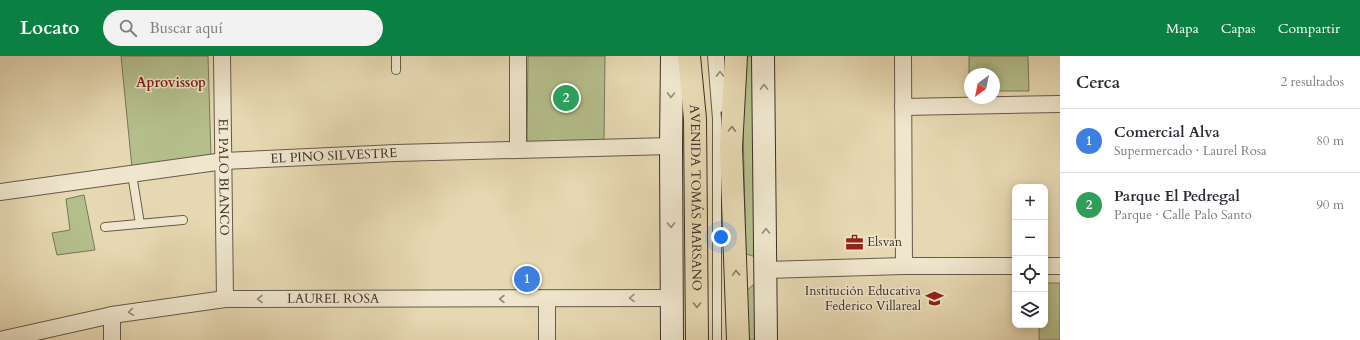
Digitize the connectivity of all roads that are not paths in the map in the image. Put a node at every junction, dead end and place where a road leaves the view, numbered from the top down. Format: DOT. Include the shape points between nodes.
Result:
graph roads {
  1 [pos="222,56"];
  2 [pos="396,56"];
  3 [pos="518,56"];
  4 [pos="672,56"];
  5 [pos="689,56"];
  6 [pos="712,56"];
  7 [pos="720,56"];
  8 [pos="736,56"];
  9 [pos="763,56"];
  10 [pos="902,56"];
  11 [pos="396,70"];
  12 [pos="1060,104"];
  13 [pos="903,107"];
  14 [pos="717,119"];
  15 [pos="670,146"];
  16 [pos="518,149"];
  17 [pos="224,161"];
  18 [pos="132,174"];
  19 [pos="0,192"];
  20 [pos="183,220"];
  21 [pos="140,224"];
  22 [pos="105,227"];
  23 [pos="904,266"];
  24 [pos="1012,266"];
  25 [pos="1048,266"];
  26 [pos="1060,266"];
  27 [pos="766,270"];
  28 [pos="671,298"];
  29 [pos="225,299"];
  30 [pos="547,299"];
  31 [pos="112,315"];
  32 [pos="0,340"];
  33 [pos="112,340"];
  34 [pos="547,340"];
  35 [pos="672,340"];
  36 [pos="697,340"];
  37 [pos="717,340"];
  38 [pos="738,340"];
  39 [pos="766,340"];
  1 -- 17 [label="street, EL PALO BLANCO"];
  2 -- 11 [label="lane"];
  3 -- 16 [label="street"];
  4 -- 15 [label="street, AVENIDA TOMÁS MARSANO, one-way"];
  5 -- 36 [label="main road, AVENIDA TOMÁS MARSANO, one-way" via="695,119"];
  6 -- 14 [label="lane"];
  14 -- 7 [label="lane, one-way" via="721,96"];
  38 -- 8 [label="main road, one-way" via="731,148"];
  27 -- 9 [label="street, one-way"];
  10 -- 13 [label="street"];
  12 -- 13 [label="street"];
  13 -- 23 [label="street"];
  14 -- 37 [label="lane"];
  15 -- 16 [label="street, EL PINO SILVESTRE"];
  15 -- 28 [label="street, AVENIDA TOMÁS MARSANO, one-way"];
  16 -- 17 [label="street, EL PINO SILVESTRE"];
  17 -- 18 [label="street, EL PINO SILVESTRE"];
  17 -- 29 [label="street, EL PALO BLANCO"];
  18 -- 19 [label="street, EL PINO SILVESTRE"];
  18 -- 21 [label="lane"];
  20 -- 21 [label="lane"];
  21 -- 22 [label="lane"];
  23 -- 24 [label="street"];
  23 -- 27 [label="street"];
  25 -- 26 [label="street"];
  27 -- 39 [label="street"];
  28 -- 30 [label="street, LAUREL ROSA, one-way"];
  28 -- 35 [label="street, AVENIDA TOMÁS MARSANO"];
  30 -- 29 [label="street, LAUREL ROSA, one-way"];
  29 -- 31 [label="street, LAUREL ROSA, one-way"];
  30 -- 34 [label="street"];
  31 -- 32 [label="street, LAUREL ROSA"];
  31 -- 33 [label="street"];
}
